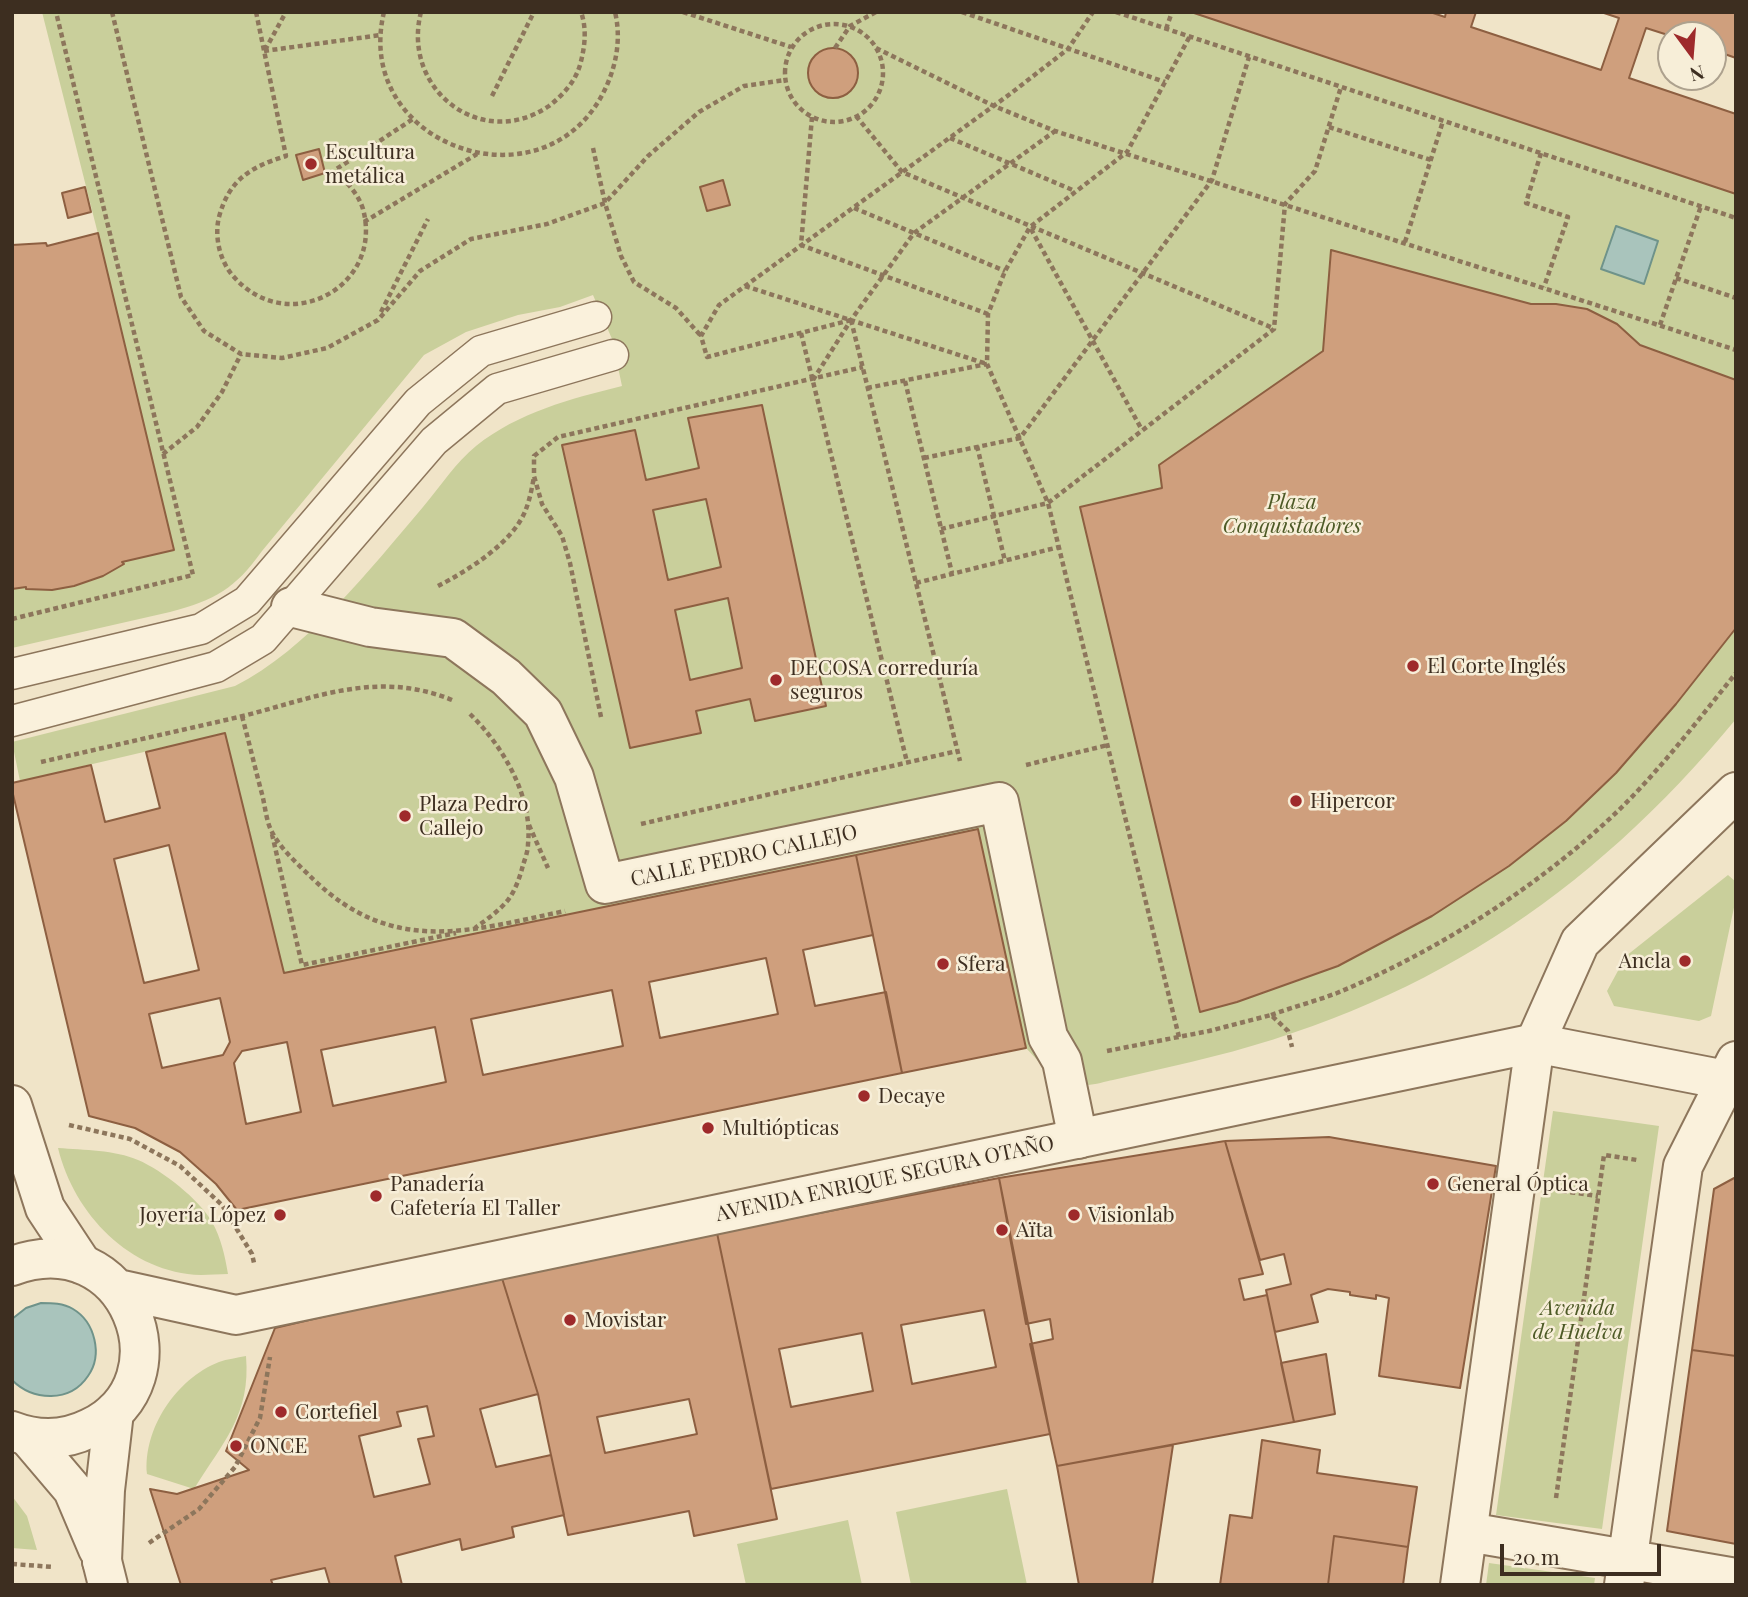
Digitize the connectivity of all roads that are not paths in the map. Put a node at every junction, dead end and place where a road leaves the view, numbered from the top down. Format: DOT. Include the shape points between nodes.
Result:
graph roads {
  1 [pos="596,317"];
  2 [pos="612,355"];
  3 [pos="291,607"];
  4 [pos="12,674"];
  5 [pos="12,721"];
  6 [pos="1736,792"];
  7 [pos="1535,1043"];
  8 [pos="1733,1074"];
  9 [pos="12,1105"];
  10 [pos="1078,1139"];
  11 [pos="82,1264"];
  12 [pos="12,1266"];
  13 [pos="118,1289"];
  14 [pos="114,1412"];
  15 [pos="20,1434"];
  16 [pos="1468,1532"];
  17 [pos="1626,1572"];
  18 [pos="105,1573"];
  19 [pos="1736,1578"];
  20 [pos="1461,1585"];
  1 -- 4 [label="lane" via="481,351 418,402 247,601 201,629"];
  2 -- 3 [label="lane" via="497,389 434,441"];
  3 -- 5 [label="lane" via="263,639 216,667"];
  3 -- 10 [label="street, CALLE PEDRO CALLEJO" via="370,627 453,638 506,677 543,713 574,777 605,884 999,802 1048,1037 1062,1061"];
  6 -- 7 [label="street" via="1580,942"];
  7 -- 8 [label="street"];
  7 -- 10 [label="street, AVENIDA ENRIQUE SEGURA OTAÑO"];
  7 -- 16 [label="street"];
  8 -- 17 [label="street" via="1683,1166"];
  9 -- 11 [label="street" via="45,1208"];
  10 -- 13 [label="street, AVENIDA ENRIQUE SEGURA OTAÑO" via="236,1315"];
  11 -- 12 [label="street" via="57,1258 30,1259"];
  11 -- 13 [label="street"];
  13 -- 14 [label="street" via="131,1308 140,1350 127,1395"];
  14 -- 15 [label="street" via="77,1434 56,1439"];
  14 -- 18 [label="street" via="105,1490"];
  15 -- 18 [label="street" via="73,1490"];
  16 -- 17 [label="street" via="1549,1545"];
  16 -- 20 [label="street"];
  17 -- 19 [label="street"];
}
